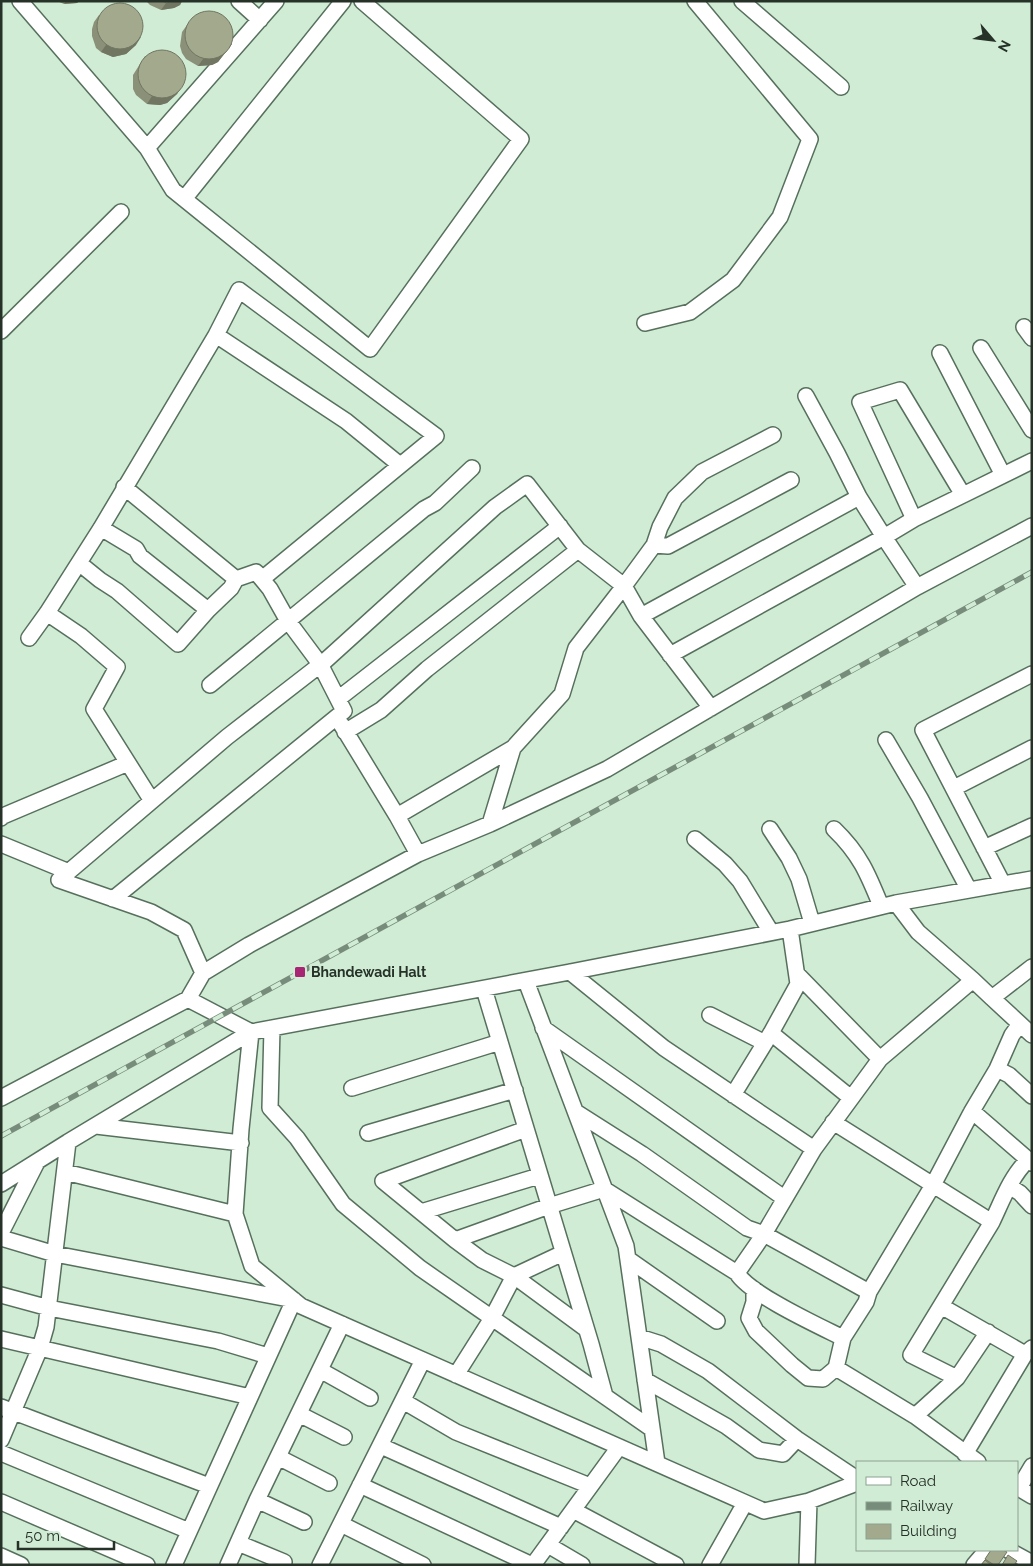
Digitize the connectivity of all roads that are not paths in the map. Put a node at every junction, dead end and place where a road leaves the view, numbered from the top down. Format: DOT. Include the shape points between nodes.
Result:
graph roads {
  1 [pos="20,1"];
  2 [pos="239,1"];
  3 [pos="276,1"];
  4 [pos="343,1"];
  5 [pos="362,1"];
  6 [pos="694,1"];
  7 [pos="742,1"];
  8 [pos="260,20"];
  9 [pos="841,87"];
  10 [pos="147,148"];
  11 [pos="184,199"];
  12 [pos="121,212"];
  13 [pos="645,323"];
  14 [pos="1,331"];
  15 [pos="216,335"];
  16 [pos="981,348"];
  17 [pos="940,353"];
  18 [pos="806,396"];
  19 [pos="1032,430"];
  20 [pos="773,435"];
  21 [pos="1032,461"];
  22 [pos="400,465"];
  23 [pos="472,468"];
  24 [pos="1003,475"];
  25 [pos="791,480"];
  26 [pos="124,487"];
  27 [pos="962,495"];
  28 [pos="859,497"];
  29 [pos="914,518"];
  30 [pos="560,526"];
  31 [pos="1032,526"];
  32 [pos="101,528"];
  33 [pos="884,536"];
  34 [pos="654,545"];
  35 [pos="578,550"];
  36 [pos="79,563"];
  37 [pos="236,579"];
  38 [pos="262,579"];
  39 [pos="624,586"];
  40 [pos="917,588"];
  41 [pos="208,610"];
  42 [pos="47,613"];
  43 [pos="641,616"];
  44 [pos="288,622"];
  45 [pos="29,638"];
  46 [pos="670,655"];
  47 [pos="320,664"];
  48 [pos="1032,674"];
  49 [pos="210,685"];
  50 [pos="338,699"];
  51 [pos="711,708"];
  52 [pos="337,716"];
  53 [pos="345,732"];
  54 [pos="886,740"];
  55 [pos="513,748"];
  56 [pos="1032,748"];
  57 [pos="128,763"];
  58 [pos="954,788"];
  59 [pos="152,801"];
  60 [pos="397,816"];
  61 [pos="1,818"];
  62 [pos="490,824"];
  63 [pos="1032,826"];
  64 [pos="770,829"];
  65 [pos="834,829"];
  66 [pos="695,839"];
  67 [pos="1,844"];
  68 [pos="984,848"];
  69 [pos="418,854"];
  70 [pos="69,872"];
  71 [pos="1032,879"];
  72 [pos="1003,884"];
  73 [pos="969,890"];
  74 [pos="113,898"];
  75 [pos="896,903"];
  76 [pos="881,906"];
  77 [pos="812,923"];
  78 [pos="790,929"];
  79 [pos="771,932"];
  80 [pos="1032,967"];
  81 [pos="570,972"];
  82 [pos="203,973"];
  83 [pos="796,974"];
  84 [pos="973,980"];
  85 [pos="526,981"];
  86 [pos="484,989"];
  87 [pos="992,998"];
  88 [pos="188,999"];
  89 [pos="710,1015"];
  90 [pos="1020,1024"];
  91 [pos="272,1028"];
  92 [pos="544,1028"];
  93 [pos="251,1032"];
  94 [pos="1032,1035"];
  95 [pos="768,1038"];
  96 [pos="500,1042"];
  97 [pos="880,1059"];
  98 [pos="998,1069"];
  99 [pos="352,1088"];
  100 [pos="515,1090"];
  101 [pos="733,1095"];
  102 [pos="1032,1096"];
  103 [pos="1,1098"];
  104 [pos="851,1098"];
  105 [pos="972,1110"];
  106 [pos="576,1112"];
  107 [pos="834,1122"];
  108 [pos="96,1126"];
  109 [pos="526,1129"];
  110 [pos="368,1133"];
  111 [pos="68,1142"];
  112 [pos="241,1143"];
  113 [pos="814,1149"];
  114 [pos="38,1161"];
  115 [pos="1030,1161"];
  116 [pos="66,1172"];
  117 [pos="539,1176"];
  118 [pos="1,1184"];
  119 [pos="933,1185"];
  120 [pos="1009,1186"];
  121 [pos="604,1189"];
  122 [pos="784,1198"];
  123 [pos="549,1206"];
  124 [pos="1032,1206"];
  125 [pos="421,1212"];
  126 [pos="235,1214"];
  127 [pos="992,1222"];
  128 [pos="1,1233"];
  129 [pos="764,1234"];
  130 [pos="1,1238"];
  131 [pos="455,1240"];
  132 [pos="563,1253"];
  133 [pos="55,1254"];
  134 [pos="628,1259"];
  135 [pos="737,1273"];
  136 [pos="514,1276"];
  137 [pos="754,1289"];
  138 [pos="869,1292"];
  139 [pos="1,1295"];
  140 [pos="294,1300"];
  141 [pos="941,1306"];
  142 [pos="49,1308"];
  143 [pos="492,1318"];
  144 [pos="717,1321"];
  145 [pos="342,1324"];
  146 [pos="586,1329"];
  147 [pos="988,1332"];
  148 [pos="639,1337"];
  149 [pos="843,1338"];
  150 [pos="1,1340"];
  151 [pos="40,1348"];
  152 [pos="1029,1351"];
  153 [pos="268,1356"];
  154 [pos="424,1360"];
  155 [pos="836,1368"];
  156 [pos="320,1370"];
  157 [pos="456,1375"];
  158 [pos="957,1378"];
  159 [pos="645,1380"];
  160 [pos="605,1396"];
  161 [pos="250,1397"];
  162 [pos="370,1398"];
  163 [pos="403,1401"];
  164 [pos="7,1410"];
  165 [pos="298,1414"];
  166 [pos="915,1416"];
  167 [pos="652,1429"];
  168 [pos="344,1437"];
  169 [pos="797,1439"];
  170 [pos="1,1440"];
  171 [pos="381,1446"];
  172 [pos="619,1447"];
  173 [pos="1,1453"];
  174 [pos="278,1457"];
  175 [pos="971,1458"];
  176 [pos="656,1464"];
  177 [pos="1032,1466"];
  178 [pos="856,1480"];
  179 [pos="856,1481"];
  180 [pos="329,1483"];
  181 [pos="209,1486"];
  182 [pos="360,1486"];
  183 [pos="590,1486"];
  184 [pos="1018,1487"];
  185 [pos="1032,1496"];
  186 [pos="257,1500"];
  187 [pos="810,1501"];
  188 [pos="1,1502"];
  189 [pos="745,1503"];
  190 [pos="573,1510"];
  191 [pos="304,1522"];
  192 [pos="341,1524"];
  193 [pos="561,1527"];
  194 [pos="189,1531"];
  195 [pos="238,1543"];
  196 [pos="548,1544"];
  197 [pos="986,1551"];
  198 [pos="1010,1551"];
  199 [pos="1,1556"];
  200 [pos="284,1562"];
  201 [pos="1031,1564"];
  202 [pos="21,1565"];
  203 [pos="147,1565"];
  204 [pos="174,1565"];
  205 [pos="228,1565"];
  206 [pos="320,1565"];
  207 [pos="423,1565"];
  208 [pos="532,1565"];
  209 [pos="582,1565"];
  210 [pos="676,1565"];
  211 [pos="710,1565"];
  212 [pos="807,1565"];
  213 [pos="974,1565"];
  1 -- 10 [label="street"];
  2 -- 8 [label="street"];
  3 -- 8 [label="street"];
  4 -- 11 [label="street"];
  5 -- 11 [label="street" via="521,139 370,350"];
  6 -- 13 [label="street" via="810,139 780,217 733,280 690,312"];
  7 -- 9 [label="street"];
  8 -- 10 [label="street"];
  10 -- 11 [label="street" via="174,190"];
  12 -- 14 [label="street"];
  15 -- 22 [label="street" via="346,422"];
  15 -- 22 [label="street" via="239,290 436,436"];
  15 -- 26 [label="street"];
  16 -- 19 [label="street"];
  17 -- 24 [label="street"];
  18 -- 28 [label="street"];
  20 -- 34 [label="street" via="702,472 675,498"];
  21 -- 24 [label="street"];
  22 -- 38 [label="street"];
  23 -- 44 [label="street" via="435,503"];
  24 -- 27 [label="street"];
  25 -- 34 [label="street" via="668,546"];
  26 -- 32 [label="street"];
  26 -- 37 [label="street"];
  27 -- 29 [label="street"];
  27 -- 29 [label="street" via="900,390 860,402"];
  28 -- 33 [label="street"];
  28 -- 43 [label="street"];
  29 -- 33 [label="street"];
  30 -- 35 [label="street"];
  30 -- 47 [label="street" via="527,484 495,507"];
  30 -- 50 [label="street"];
  31 -- 40 [label="street"];
  32 -- 36 [label="street"];
  32 -- 41 [label="street" via="136,549 140,556"];
  33 -- 40 [label="street"];
  33 -- 46 [label="street"];
  34 -- 39 [label="street"];
  35 -- 39 [label="street"];
  35 -- 53 [label="street" via="427,669 381,710"];
  36 -- 41 [label="street" via="178,644"];
  36 -- 42 [label="street"];
  37 -- 38 [label="street" via="256,572"];
  37 -- 41 [label="street"];
  38 -- 44 [label="street"];
  39 -- 43 [label="street"];
  39 -- 55 [label="street" via="576,648 562,694"];
  40 -- 51 [label="street"];
  42 -- 45 [label="street"];
  42 -- 57 [label="street" via="81,636 117,667 94,709"];
  43 -- 46 [label="street"];
  44 -- 47 [label="street"];
  44 -- 49 [label="street"];
  46 -- 51 [label="street"];
  47 -- 50 [label="street"];
  47 -- 59 [label="street"];
  48 -- 58 [label="street" via="923,730"];
  50 -- 52 [label="street" via="344,711"];
  51 -- 62 [label="street" via="607,769"];
  52 -- 53 [label="street"];
  52 -- 74 [label="street"];
  53 -- 60 [label="street"];
  54 -- 73 [label="street"];
  55 -- 60 [label="street"];
  55 -- 62 [label="street"];
  56 -- 58 [label="street"];
  57 -- 59 [label="street"];
  57 -- 61 [label="street"];
  58 -- 68 [label="street"];
  59 -- 70 [label="street"];
  60 -- 69 [label="street"];
  62 -- 69 [label="street"];
  63 -- 68 [label="street"];
  64 -- 77 [label="street" via="800,879"];
  65 -- 76 [label="street" via="858,854"];
  66 -- 79 [label="street" via="740,881"];
  67 -- 70 [label="street"];
  68 -- 72 [label="street"];
  69 -- 82 [label="street"];
  70 -- 74 [label="street" via="60,880"];
  71 -- 72 [label="street"];
  72 -- 73 [label="street"];
  73 -- 75 [label="street"];
  74 -- 82 [label="street" via="151,912 184,930"];
  75 -- 76 [label="street"];
  75 -- 84 [label="street" via="918,932"];
  76 -- 77 [label="street"];
  77 -- 78 [label="street"];
  78 -- 79 [label="street"];
  78 -- 83 [label="street"];
  79 -- 81 [label="street"];
  80 -- 87 [label="street"];
  81 -- 85 [label="street"];
  81 -- 101 [label="street" via="664,1048"];
  82 -- 88 [label="street"];
  83 -- 95 [label="street" via="798,984"];
  83 -- 97 [label="street"];
  84 -- 87 [label="street"];
  84 -- 97 [label="street"];
  85 -- 86 [label="street"];
  85 -- 92 [label="street"];
  86 -- 91 [label="street"];
  86 -- 96 [label="street"];
  87 -- 90 [label="street"];
  88 -- 93 [label="street"];
  88 -- 103 [label="street"];
  89 -- 95 [label="street"];
  90 -- 94 [label="street"];
  90 -- 98 [label="street"];
  91 -- 93 [label="street"];
  91 -- 143 [label="street" via="270,1108 297,1138 343,1204 420,1268"];
  92 -- 106 [label="street"];
  92 -- 122 [label="street"];
  93 -- 108 [label="street"];
  93 -- 112 [label="street"];
  95 -- 101 [label="street"];
  95 -- 104 [label="street"];
  96 -- 99 [label="street"];
  96 -- 100 [label="street"];
  97 -- 104 [label="street"];
  98 -- 102 [label="street"];
  98 -- 105 [label="street"];
  100 -- 109 [label="street"];
  100 -- 110 [label="street"];
  101 -- 113 [label="street"];
  104 -- 107 [label="street"];
  105 -- 115 [label="street"];
  105 -- 119 [label="street"];
  106 -- 121 [label="street"];
  106 -- 129 [label="street" via="747,1228"];
  107 -- 113 [label="street"];
  107 -- 119 [label="street"];
  108 -- 111 [label="street"];
  108 -- 112 [label="street"];
  109 -- 117 [label="street"];
  109 -- 125 [label="street" via="383,1181"];
  111 -- 114 [label="street"];
  111 -- 133 [label="street"];
  112 -- 126 [label="street"];
  113 -- 122 [label="street"];
  114 -- 118 [label="street"];
  114 -- 128 [label="street"];
  115 -- 120 [label="street" via="1021,1166"];
  116 -- 126 [label="street"];
  117 -- 123 [label="street"];
  117 -- 125 [label="street"];
  119 -- 127 [label="street"];
  119 -- 138 [label="street"];
  120 -- 124 [label="street"];
  120 -- 127 [label="street"];
  121 -- 123 [label="street"];
  121 -- 134 [label="street"];
  121 -- 135 [label="street"];
  122 -- 129 [label="street"];
  123 -- 131 [label="street"];
  123 -- 132 [label="street"];
  125 -- 131 [label="street"];
  126 -- 140 [label="street" via="252,1266"];
  127 -- 141 [label="street"];
  129 -- 135 [label="street"];
  129 -- 138 [label="street"];
  130 -- 133 [label="street"];
  131 -- 136 [label="street" via="482,1260"];
  132 -- 136 [label="street"];
  132 -- 146 [label="street"];
  133 -- 140 [label="street"];
  133 -- 142 [label="street"];
  134 -- 144 [label="street"];
  134 -- 148 [label="street"];
  135 -- 137 [label="street"];
  136 -- 143 [label="street"];
  136 -- 146 [label="street"];
  137 -- 149 [label="street"];
  137 -- 155 [label="street" via="749,1318 756,1331 808,1378 823,1379"];
  138 -- 149 [label="street"];
  139 -- 142 [label="street"];
  140 -- 145 [label="street"];
  140 -- 153 [label="street"];
  141 -- 147 [label="street"];
  141 -- 158 [label="street" via="911,1355"];
  142 -- 151 [label="street"];
  142 -- 153 [label="street" via="218,1340"];
  143 -- 157 [label="street"];
  143 -- 160 [label="street"];
  145 -- 154 [label="street"];
  145 -- 156 [label="street"];
  146 -- 160 [label="street"];
  147 -- 152 [label="street"];
  147 -- 158 [label="street"];
  148 -- 159 [label="street"];
  148 -- 169 [label="street" via="661,1344 708,1371"];
  149 -- 155 [label="street"];
  150 -- 151 [label="street"];
  151 -- 161 [label="street"];
  151 -- 164 [label="street"];
  152 -- 175 [label="street"];
  153 -- 161 [label="street"];
  154 -- 157 [label="street"];
  154 -- 163 [label="street"];
  155 -- 166 [label="street"];
  156 -- 162 [label="street"];
  156 -- 165 [label="street"];
  157 -- 172 [label="street"];
  158 -- 166 [label="street"];
  159 -- 167 [label="street"];
  159 -- 169 [label="street" via="726,1426 759,1450 783,1454"];
  160 -- 167 [label="street"];
  161 -- 181 [label="street"];
  163 -- 171 [label="street"];
  163 -- 183 [label="street" via="456,1432"];
  164 -- 170 [label="street"];
  164 -- 181 [label="street"];
  165 -- 168 [label="street"];
  165 -- 174 [label="street"];
  166 -- 175 [label="street"];
  167 -- 176 [label="street"];
  169 -- 178 [label="street"];
  171 -- 182 [label="street"];
  171 -- 193 [label="street"];
  172 -- 176 [label="street"];
  172 -- 183 [label="street"];
  173 -- 194 [label="street"];
  174 -- 180 [label="street"];
  174 -- 186 [label="street"];
  176 -- 189 [label="street"];
  177 -- 184 [label="street"];
  179 -- 187 [label="street"];
  181 -- 194 [label="street"];
  182 -- 192 [label="street"];
  182 -- 208 [label="street"];
  183 -- 190 [label="street"];
  184 -- 185 [label="street"];
  186 -- 191 [label="street"];
  186 -- 195 [label="street"];
  187 -- 189 [label="street" via="764,1511"];
  187 -- 212 [label="street"];
  188 -- 203 [label="street"];
  189 -- 211 [label="street"];
  190 -- 193 [label="street"];
  190 -- 210 [label="street"];
  192 -- 206 [label="street"];
  192 -- 207 [label="street"];
  193 -- 196 [label="street"];
  194 -- 204 [label="street"];
  195 -- 200 [label="street"];
  195 -- 205 [label="street"];
  196 -- 208 [label="street"];
  196 -- 209 [label="street"];
  197 -- 213 [label="street"];
  198 -- 201 [label="street"];
  199 -- 202 [label="street"];
}
